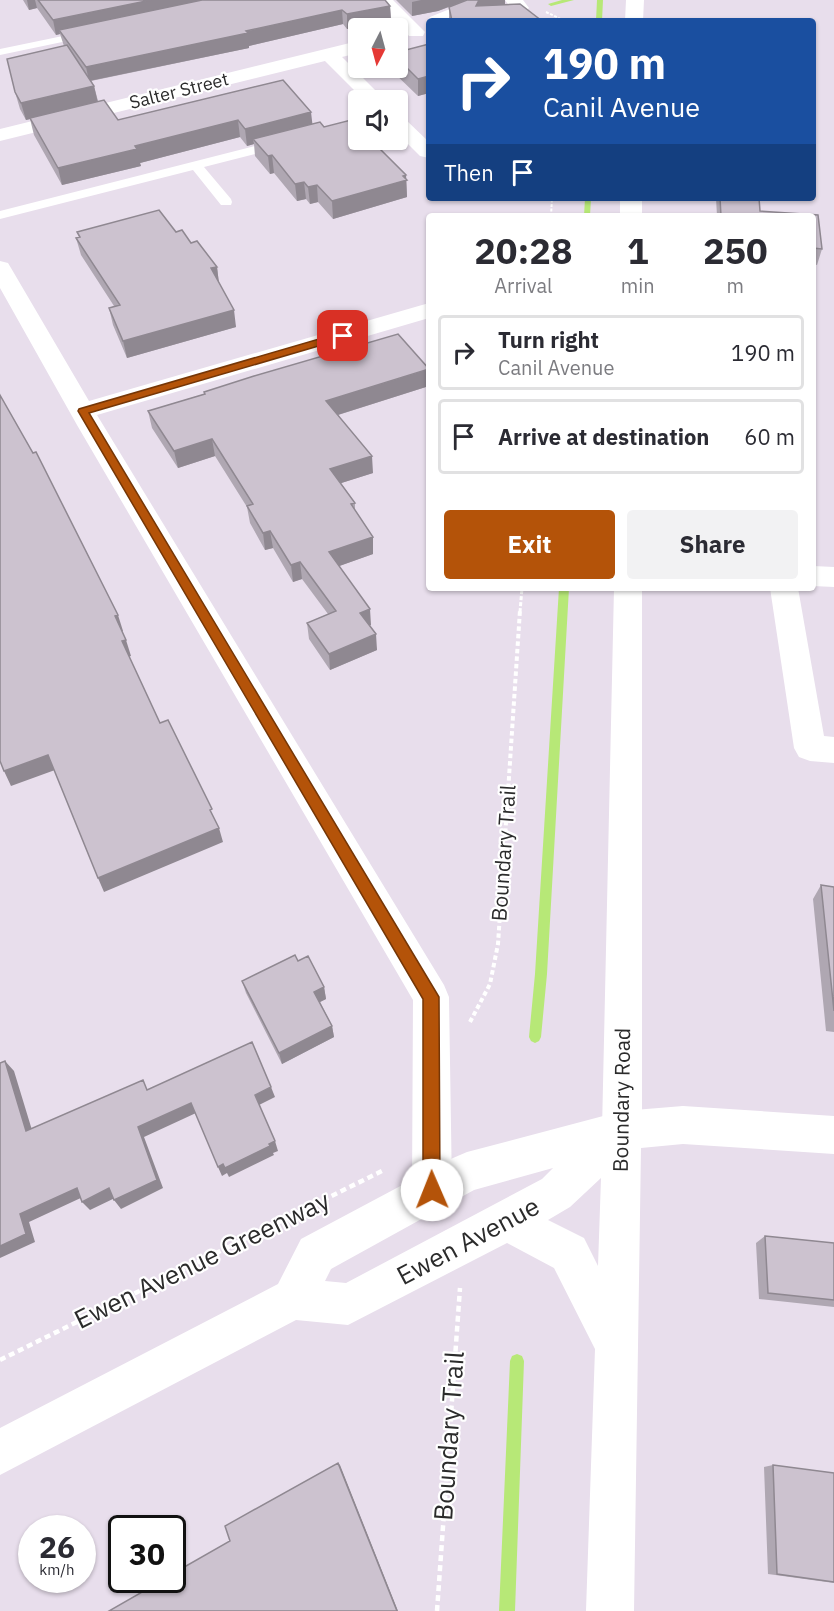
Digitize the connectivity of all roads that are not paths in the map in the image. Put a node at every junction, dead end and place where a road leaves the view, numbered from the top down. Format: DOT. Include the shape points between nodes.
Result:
graph roads {
  1 [pos="383,0"];
  2 [pos="488,0"];
  3 [pos="514,0"];
  4 [pos="635,0"];
  5 [pos="443,18"];
  6 [pos="498,18"];
  7 [pos="634,18"];
  8 [pos="103,31"];
  9 [pos="418,32"];
  10 [pos="0,37"];
  11 [pos="348,49"];
  12 [pos="6,51"];
  13 [pos="329,54"];
  14 [pos="365,90"];
  15 [pos="408,133"];
  16 [pos="0,135"];
  17 [pos="289,141"];
  18 [pos="426,150"];
  19 [pos="196,165"];
  20 [pos="226,202"];
  21 [pos="0,215"];
  22 [pos="0,268"];
  23 [pos="426,311"];
  24 [pos="83,411"];
  25 [pos="816,576"];
  26 [pos="834,578"];
  27 [pos="628,591"];
  28 [pos="784,591"];
  29 [pos="834,750"];
  30 [pos="622,1130"];
  31 [pos="834,1136"];
  32 [pos="432,1190"];
  33 [pos="506,1220"];
  34 [pos="293,1299"];
  35 [pos="615,1344"];
  36 [pos="0,1452"];
  37 [pos="610,1611"];
  1 -- 9 [label="street"];
  2 -- 5 [label="street"];
  3 -- 6 [label="street" via="520,8"];
  4 -- 7 [label="street"];
  8 -- 12 [label="lane"];
  10 -- 12 [label="lane"];
  11 -- 13 [label="street, Salter Street"];
  13 -- 14 [label="street"];
  13 -- 16 [label="street, Salter Street"];
  15 -- 18 [label="street"];
  17 -- 19 [label="lane"];
  19 -- 20 [label="lane"];
  19 -- 21 [label="lane"];
  22 -- 24 [label="street"];
  23 -- 24 [label="street"];
  24 -- 32 [label="street" via="431,997"];
  25 -- 26 [label="street"];
  27 -- 30 [label="street, Boundary Road"];
  28 -- 29 [label="street" via="810,748"];
  30 -- 31 [label="street" via="683,1125"];
  30 -- 32 [label="street" via="467,1172"];
  30 -- 33 [label="street, Ewen Avenue" via="556,1193"];
  30 -- 35 [label="street, Boundary Road"];
  32 -- 34 [label="street" via="316,1254"];
  33 -- 34 [label="street, Ewen Avenue" via="348,1304"];
  33 -- 35 [label="street" via="569,1253"];
  34 -- 36 [label="street"];
  35 -- 37 [label="street, Boundary Road"];
}
